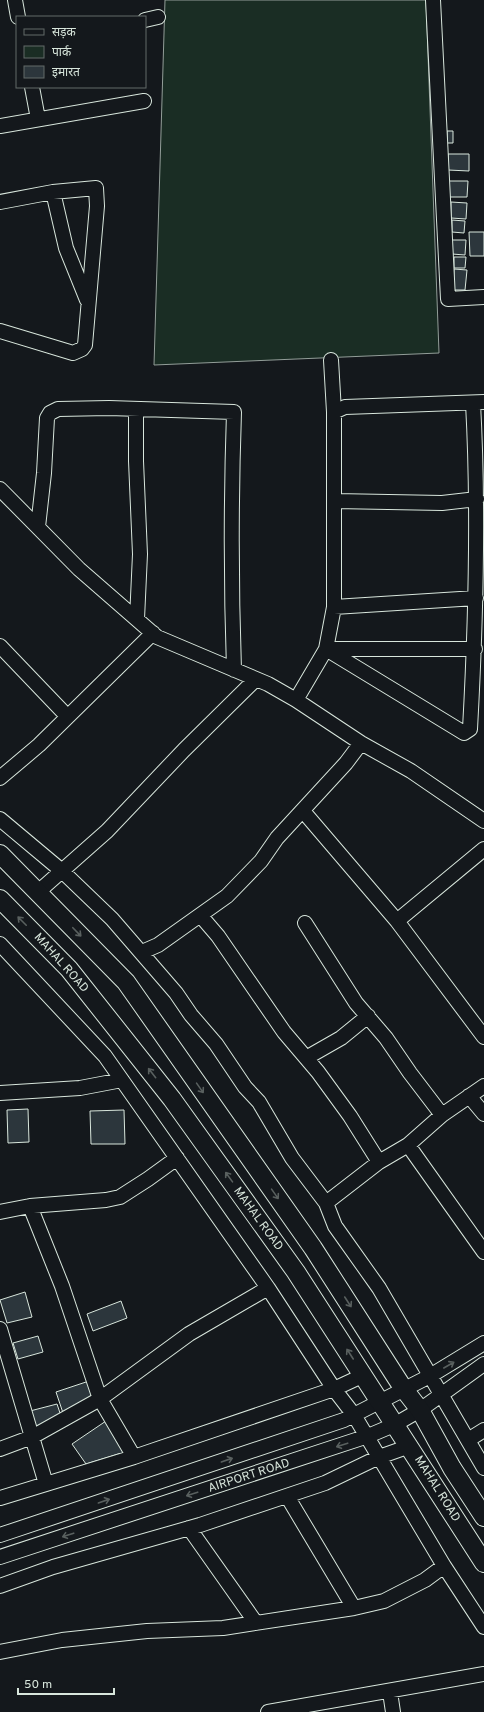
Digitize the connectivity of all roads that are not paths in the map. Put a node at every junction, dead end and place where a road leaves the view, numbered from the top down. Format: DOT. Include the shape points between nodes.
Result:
graph roads {
  1 [pos="15,0"];
  2 [pos="433,0"];
  3 [pos="18,16"];
  4 [pos="32,88"];
  5 [pos="144,101"];
  6 [pos="38,119"];
  7 [pos="0,126"];
  8 [pos="52,192"];
  9 [pos="0,202"];
  10 [pos="484,297"];
  11 [pos="88,301"];
  12 [pos="0,331"];
  13 [pos="331,360"];
  14 [pos="479,403"];
  15 [pos="136,409"];
  16 [pos="334,412"];
  17 [pos="0,489"];
  18 [pos="477,499"];
  19 [pos="335,501"];
  20 [pos="38,527"];
  21 [pos="476,598"];
  22 [pos="334,607"];
  23 [pos="137,619"];
  24 [pos="153,633"];
  25 [pos="0,646"];
  26 [pos="326,649"];
  27 [pos="475,649"];
  28 [pos="234,670"];
  29 [pos="256,679"];
  30 [pos="296,700"];
  31 [pos="67,716"];
  32 [pos="360,743"];
  33 [pos="0,778"];
  34 [pos="303,811"];
  35 [pos="0,819"];
  36 [pos="484,821"];
  37 [pos="484,850"];
  38 [pos="0,854"];
  39 [pos="62,871"];
  40 [pos="38,892"];
  41 [pos="0,899"];
  42 [pos="200,915"];
  43 [pos="397,921"];
  44 [pos="305,923"];
  45 [pos="0,944"];
  46 [pos="142,952"];
  47 [pos="368,1016"];
  48 [pos="484,1037"];
  49 [pos="306,1058"];
  50 [pos="122,1080"];
  51 [pos="484,1086"];
  52 [pos="0,1093"];
  53 [pos="469,1096"];
  54 [pos="484,1114"];
  55 [pos="442,1115"];
  56 [pos="408,1145"];
  57 [pos="177,1158"];
  58 [pos="379,1162"];
  59 [pos="326,1203"];
  60 [pos="30,1206"];
  61 [pos="0,1212"];
  62 [pos="484,1252"];
  63 [pos="268,1288"];
  64 [pos="0,1329"];
  65 [pos="484,1343"];
  66 [pos="484,1364"];
  67 [pos="364,1375"];
  68 [pos="430,1376"];
  69 [pos="403,1388"];
  70 [pos="334,1390"];
  71 [pos="441,1394"];
  72 [pos="100,1399"];
  73 [pos="381,1401"];
  74 [pos="420,1410"];
  75 [pos="354,1415"];
  76 [pos="394,1425"];
  77 [pos="484,1430"];
  78 [pos="368,1436"];
  79 [pos="32,1437"];
  80 [pos="468,1440"];
  81 [pos="410,1446"];
  82 [pos="0,1449"];
  83 [pos="134,1457"];
  84 [pos="379,1457"];
  85 [pos="484,1468"];
  86 [pos="46,1484"];
  87 [pos="287,1496"];
  88 [pos="0,1498"];
  89 [pos="484,1516"];
  90 [pos="189,1528"];
  91 [pos="0,1535"];
  92 [pos="0,1557"];
  93 [pos="484,1563"];
  94 [pos="444,1566"];
  95 [pos="0,1586"];
  96 [pos="354,1608"];
  97 [pos="256,1623"];
  98 [pos="484,1627"];
  99 [pos="0,1652"];
  100 [pos="484,1674"];
  101 [pos="390,1692"];
  102 [pos="301,1709"];
  103 [pos="268,1712"];
  104 [pos="393,1712"];
  1 -- 3 [label="street"];
  2 -- 10 [label="street" via="448,299"];
  4 -- 6 [label="street"];
  5 -- 6 [label="street"];
  6 -- 7 [label="street"];
  8 -- 9 [label="street"];
  8 -- 11 [label="street" via="66,248"];
  8 -- 11 [label="street" via="96,188 97,206"];
  11 -- 12 [label="street" via="85,345 73,353"];
  13 -- 16 [label="street"];
  14 -- 16 [label="street" via="345,407"];
  14 -- 18 [label="street"];
  15 -- 20 [label="street" via="58,409 50,413 47,418"];
  15 -- 23 [label="street" via="140,554"];
  15 -- 28 [label="street" via="234,412 231,498"];
  16 -- 19 [label="street"];
  17 -- 20 [label="street"];
  18 -- 19 [label="street" via="442,503"];
  18 -- 21 [label="street"];
  19 -- 22 [label="street"];
  20 -- 23 [label="street" via="79,569"];
  21 -- 22 [label="street"];
  21 -- 27 [label="street"];
  22 -- 26 [label="street"];
  23 -- 24 [label="street"];
  24 -- 28 [label="street"];
  24 -- 31 [label="street"];
  25 -- 31 [label="street"];
  26 -- 27 [label="street"];
  26 -- 27 [label="street" via="464,733 470,729"];
  26 -- 30 [label="street"];
  28 -- 29 [label="street"];
  29 -- 30 [label="street"];
  29 -- 39 [label="street" via="107,831"];
  30 -- 32 [label="street"];
  31 -- 33 [label="street"];
  32 -- 34 [label="street" via="346,763"];
  32 -- 36 [label="street" via="411,771"];
  34 -- 42 [label="street" via="277,838 261,861 227,896"];
  34 -- 43 [label="street"];
  35 -- 39 [label="street"];
  37 -- 43 [label="street"];
  38 -- 40 [label="main road, MAHAL ROAD"];
  39 -- 40 [label="street"];
  39 -- 46 [label="street"];
  40 -- 69 [label="main road, MAHAL ROAD, one-way" via="126,982 313,1248"];
  67 -- 41 [label="main road, MAHAL ROAD, one-way" via="296,1272 172,1099 69,968"];
  42 -- 46 [label="street" via="158,945"];
  42 -- 49 [label="street" via="218,936 284,1032"];
  43 -- 48 [label="street"];
  44 -- 47 [label="street" via="356,1003"];
  45 -- 50 [label="street" via="105,1056"];
  46 -- 59 [label="street" via="216,1044 258,1102 292,1158"];
  47 -- 49 [label="street" via="341,1038"];
  47 -- 55 [label="street"];
  49 -- 58 [label="street" via="350,1116"];
  50 -- 52 [label="street" via="80,1088"];
  50 -- 57 [label="street"];
  51 -- 53 [label="street"];
  53 -- 54 [label="street"];
  53 -- 55 [label="street"];
  55 -- 56 [label="street"];
  56 -- 58 [label="street"];
  56 -- 62 [label="street"];
  57 -- 60 [label="street" via="120,1197"];
  57 -- 63 [label="street"];
  58 -- 59 [label="street"];
  59 -- 68 [label="street" via="335,1226 379,1288"];
  60 -- 61 [label="street"];
  60 -- 72 [label="street" via="62,1286"];
  63 -- 70 [label="street"];
  63 -- 72 [label="street" via="189,1334"];
  64 -- 79 [label="street"];
  68 -- 65 [label="street, AIRPORT ROAD, one-way"];
  66 -- 71 [label="street, AIRPORT ROAD"];
  67 -- 70 [label="street"];
  67 -- 73 [label="main road, MAHAL ROAD"];
  68 -- 69 [label="street, AIRPORT ROAD"];
  68 -- 71 [label="street"];
  69 -- 73 [label="street, AIRPORT ROAD"];
  69 -- 74 [label="main road, MAHAL ROAD"];
  70 -- 75 [label="street"];
  70 -- 83 [label="street"];
  71 -- 74 [label="street, AIRPORT ROAD"];
  71 -- 80 [label="street"];
  72 -- 79 [label="street"];
  72 -- 83 [label="street"];
  73 -- 75 [label="street, AIRPORT ROAD"];
  73 -- 76 [label="main road, MAHAL ROAD"];
  74 -- 76 [label="street, AIRPORT ROAD"];
  74 -- 89 [label="main road, MAHAL ROAD" via="452,1468"];
  75 -- 78 [label="street"];
  91 -- 75 [label="street, AIRPORT ROAD, one-way"];
  76 -- 78 [label="street, AIRPORT ROAD"];
  76 -- 81 [label="main road, MAHAL ROAD"];
  77 -- 80 [label="street"];
  78 -- 84 [label="street"];
  78 -- 92 [label="street, AIRPORT ROAD, one-way"];
  79 -- 82 [label="street"];
  79 -- 86 [label="street"];
  80 -- 85 [label="street"];
  81 -- 84 [label="street"];
  81 -- 93 [label="main road, MAHAL ROAD"];
  83 -- 86 [label="street"];
  84 -- 87 [label="street" via="325,1483"];
  84 -- 94 [label="street"];
  86 -- 88 [label="street"];
  87 -- 90 [label="street"];
  87 -- 96 [label="street"];
  90 -- 95 [label="street" via="53,1567"];
  90 -- 97 [label="street"];
  94 -- 96 [label="street" via="425,1580 384,1601"];
  94 -- 98 [label="street"];
  96 -- 97 [label="street"];
  97 -- 99 [label="street" via="223,1628 148,1631 62,1640"];
  100 -- 101 [label="street"];
  101 -- 102 [label="street"];
  101 -- 104 [label="street"];
  102 -- 103 [label="street"];
}
